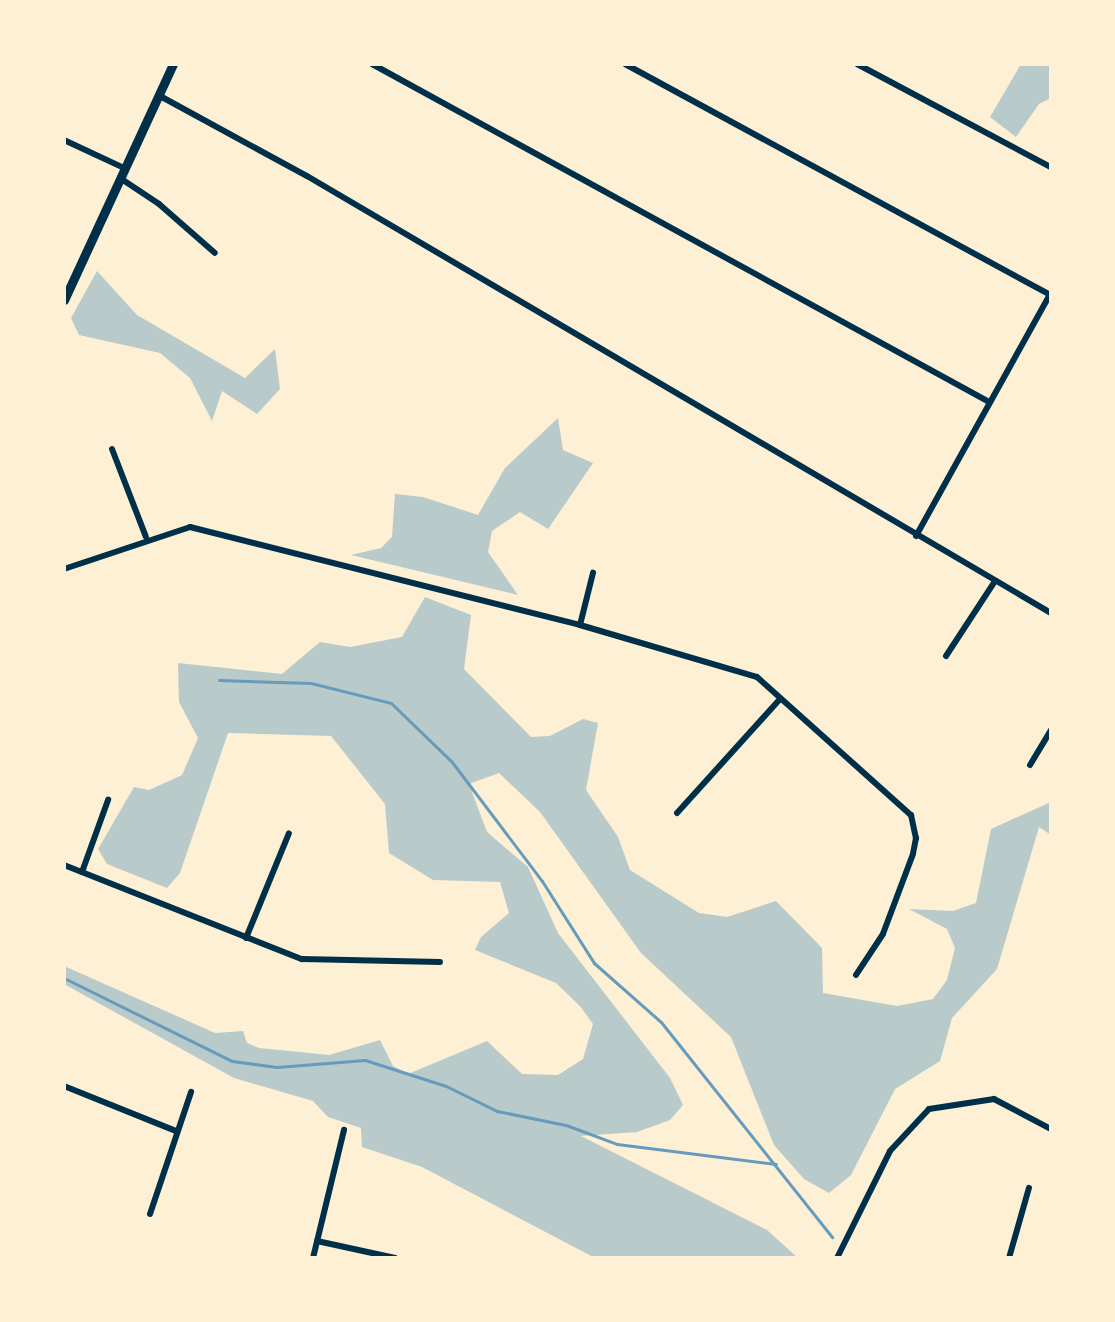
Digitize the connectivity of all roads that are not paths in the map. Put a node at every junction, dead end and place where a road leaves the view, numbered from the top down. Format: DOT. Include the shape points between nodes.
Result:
graph roads {
  1 [pos="173,64"];
  2 [pos="372,64"];
  3 [pos="625,64"];
  4 [pos="857,64"];
  5 [pos="160,96"];
  6 [pos="64,140"];
  7 [pos="1051,167"];
  8 [pos="124,168"];
  9 [pos="120,178"];
  10 [pos="215,253"];
  11 [pos="1051,295"];
  12 [pos="64,300"];
  13 [pos="989,402"];
  14 [pos="112,449"];
  15 [pos="916,536"];
  16 [pos="146,537"];
  17 [pos="64,569"];
  18 [pos="593,573"];
  19 [pos="995,581"];
  20 [pos="1051,613"];
  21 [pos="580,625"];
  22 [pos="946,656"];
  23 [pos="780,699"];
  24 [pos="1051,730"];
  25 [pos="1030,765"];
  26 [pos="108,800"];
  27 [pos="677,813"];
  28 [pos="289,833"];
  29 [pos="64,865"];
  30 [pos="82,872"];
  31 [pos="246,938"];
  32 [pos="440,962"];
  33 [pos="856,975"];
  34 [pos="64,1086"];
  35 [pos="191,1092"];
  36 [pos="1050,1126"];
  37 [pos="344,1130"];
  38 [pos="176,1131"];
  39 [pos="1029,1188"];
  40 [pos="150,1214"];
  41 [pos="317,1241"];
  42 [pos="313,1258"];
  43 [pos="395,1258"];
  44 [pos="837,1258"];
  45 [pos="1009,1258"];
  1 -- 5 [label="main road"];
  2 -- 13 [label="street"];
  3 -- 11 [label="street"];
  4 -- 7 [label="street"];
  5 -- 8 [label="main road"];
  5 -- 15 [label="street" via="307,176"];
  6 -- 8 [label="street"];
  8 -- 9 [label="main road"];
  9 -- 10 [label="street"];
  9 -- 12 [label="main road"];
  11 -- 13 [label="street"];
  13 -- 15 [label="street"];
  14 -- 16 [label="street"];
  15 -- 19 [label="street"];
  16 -- 17 [label="street"];
  16 -- 21 [label="street" via="190,527 211,530"];
  18 -- 21 [label="street"];
  19 -- 20 [label="street"];
  19 -- 22 [label="street"];
  21 -- 23 [label="street" via="744,671"];
  23 -- 27 [label="street"];
  23 -- 33 [label="street" via="904,807 914,824 913,854 883,934"];
  24 -- 25 [label="street"];
  26 -- 30 [label="street"];
  28 -- 31 [label="street"];
  29 -- 30 [label="street"];
  30 -- 31 [label="street"];
  31 -- 32 [label="street" via="317,962"];
  34 -- 38 [label="street"];
  35 -- 38 [label="street"];
  36 -- 44 [label="street" via="994,1099 929,1109 890,1151"];
  37 -- 41 [label="street"];
  38 -- 40 [label="street"];
  39 -- 45 [label="street"];
  41 -- 42 [label="street"];
  41 -- 43 [label="street"];
}
